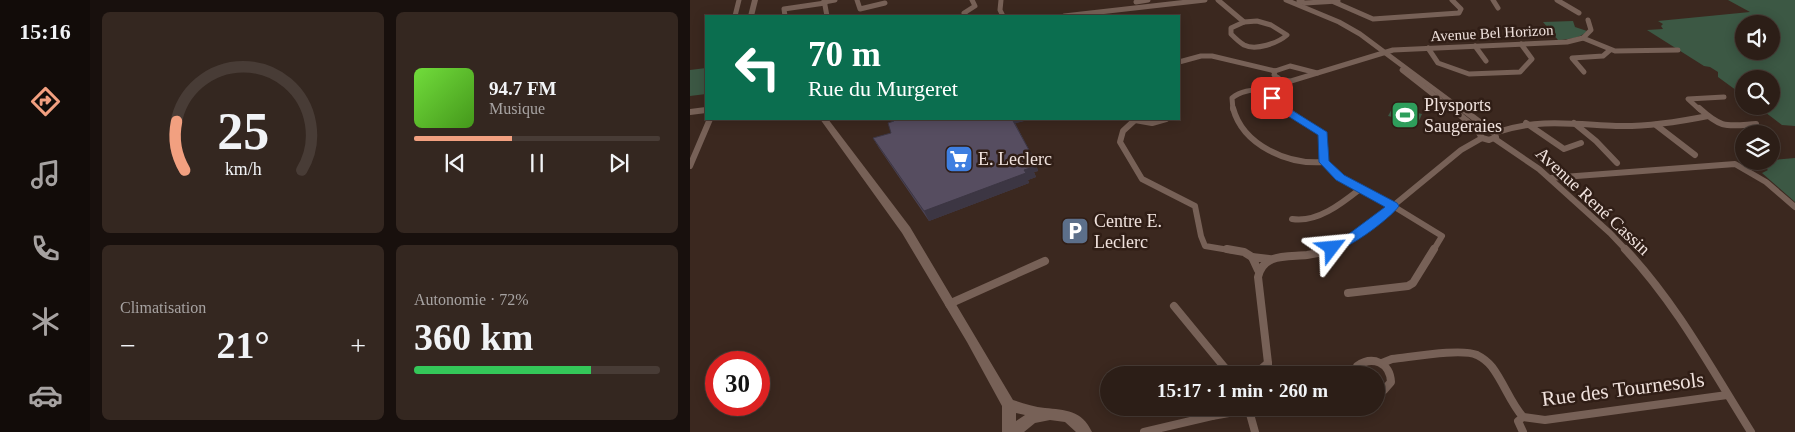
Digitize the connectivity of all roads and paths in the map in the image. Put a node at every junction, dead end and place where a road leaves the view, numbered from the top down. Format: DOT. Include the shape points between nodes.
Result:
graph roads {
  1 [pos="739,0"];
  2 [pos="755,0"];
  3 [pos="835,0"];
  4 [pos="857,0"];
  5 [pos="972,0"];
  6 [pos="1001,0"];
  7 [pos="1148,0"];
  8 [pos="1205,0"];
  9 [pos="1218,0"];
  10 [pos="1278,0"];
  11 [pos="1286,0"];
  12 [pos="1296,0"];
  13 [pos="1341,0"];
  14 [pos="1452,0"];
  15 [pos="1493,0"];
  16 [pos="1557,0"];
  17 [pos="1136,1"];
  18 [pos="824,2"];
  19 [pos="1334,2"];
  20 [pos="885,3"];
  21 [pos="1138,7"];
  22 [pos="1498,8"];
  23 [pos="1580,13"];
  24 [pos="735,15"];
  25 [pos="751,15"];
  26 [pos="785,15"];
  27 [pos="827,15"];
  28 [pos="965,15"];
  29 [pos="1002,15"];
  30 [pos="1072,15"];
  31 [pos="1588,20"];
  32 [pos="1244,22"];
  33 [pos="1583,38"];
  34 [pos="1521,44"];
  35 [pos="1475,46"];
  36 [pos="1428,48"];
  37 [pos="1610,50"];
  38 [pos="1678,50"];
  39 [pos="1382,52"];
  40 [pos="1486,61"];
  41 [pos="1180,62"];
  42 [pos="1302,69"];
  43 [pos="1275,71"];
  44 [pos="1584,72"];
  45 [pos="1317,73"];
  46 [pos="1278,78"];
  47 [pos="1300,79"];
  48 [pos="1266,89"];
  49 [pos="1724,97"];
  50 [pos="705,110"];
  51 [pos="690,112"];
  52 [pos="1708,116"];
  53 [pos="710,120"];
  54 [pos="825,120"];
  55 [pos="1135,120"];
  56 [pos="1140,120"];
  57 [pos="1162,120"];
  58 [pos="1574,122"];
  59 [pos="1526,123"];
  60 [pos="1756,124"];
  61 [pos="1656,125"];
  62 [pos="1492,134"];
  63 [pos="1481,135"];
  64 [pos="1581,143"];
  65 [pos="1695,155"];
  66 [pos="1324,162"];
  67 [pos="1617,163"];
  68 [pos="690,166"];
  69 [pos="1550,178"];
  70 [pos="1360,189"];
  71 [pos="1393,206"];
  72 [pos="1795,207"];
  73 [pos="1292,219"];
  74 [pos="1252,257"];
  75 [pos="1269,259"];
  76 [pos="1045,261"];
  77 [pos="1258,270"];
  78 [pos="1348,293"];
  79 [pos="950,304"];
  80 [pos="1174,306"];
  81 [pos="1268,363"];
  82 [pos="1382,363"];
  83 [pos="1220,366"];
  84 [pos="1264,366"];
  85 [pos="1357,366"];
  86 [pos="1385,366"];
  87 [pos="1385,366"];
  88 [pos="1385,389"];
  89 [pos="1727,395"];
  90 [pos="1009,405"];
  91 [pos="1045,414"];
  92 [pos="1212,416"];
  93 [pos="1251,416"];
  94 [pos="1523,417"];
  95 [pos="1009,432"];
  96 [pos="1014,432"];
  97 [pos="1086,432"];
  98 [pos="1144,432"];
  99 [pos="1255,432"];
  100 [pos="1523,432"];
  101 [pos="1751,432"];
  1 -- 24 [label="street"];
  2 -- 25 [label="street"];
  3 -- 18 [label="street"];
  4 -- 20 [label="street" via="860,9"];
  5 -- 28 [label="street" via="975,6"];
  6 -- 29 [label="street"];
  7 -- 17 [label="street"];
  8 -- 21 [label="street"];
  9 -- 32 [label="street"];
  10 -- 39 [label="street, Avenue René Cassin" via="1346,30"];
  11 -- 39 [label="street, Avenue René Cassin" via="1353,30"];
  12 -- 19 [label="street" via="1305,3"];
  13 -- 19 [label="street"];
  14 -- 19 [label="street" via="1461,9 1459,13 1373,19"];
  15 -- 22 [label="street"];
  16 -- 23 [label="street, Avenue Bel Horizon"];
  17 -- 21 [label="street"];
  18 -- 26 [label="street" via="784,10"];
  18 -- 27 [label="street"];
  21 -- 30 [label="street"];
  31 -- 33 [label="street" via="1591,30"];
  32 -- 32 [label="street" via="1230,31 1247,46 1276,41 1286,35 1268,21"];
  33 -- 34 [label="street, Avenue Bel Horizon"];
  33 -- 37 [label="street"];
  34 -- 35 [label="street, Avenue Bel Horizon"];
  34 -- 36 [label="street" via="1532,59 1520,72 1469,74 1438,63"];
  35 -- 36 [label="street, Avenue Bel Horizon"];
  35 -- 40 [label="street"];
  36 -- 39 [label="street, Avenue Bel Horizon"];
  37 -- 38 [label="street"];
  37 -- 44 [label="street" via="1603,56 1572,58"];
  39 -- 45 [label="street, Avenue Bel Horizon"];
  39 -- 62 [label="street, Avenue René Cassin"];
  39 -- 63 [label="street, Avenue René Cassin"];
  41 -- 43 [label="street" via="1212,56"];
  42 -- 43 [label="street" via="1285,66"];
  42 -- 45 [label="street"];
  42 -- 47 [label="street"];
  43 -- 46 [label="street"];
  45 -- 47 [label="street, Avenue Bel Horizon"];
  46 -- 47 [label="street" via="1286,81"];
  46 -- 48 [label="street"];
  48 -- 66 [label="street" via="1286,111 1323,134"];
  48 -- 66 [label="street" via="1243,92 1232,98 1236,118 1245,130 1258,143 1281,156 1308,163"];
  49 -- 52 [label="street" via="1688,99"];
  50 -- 51 [label="street"];
  52 -- 60 [label="street" via="1723,126"];
  52 -- 61 [label="street"];
  53 -- 68 [label="street"];
  54 -- 79 [label="street" via="906,230"];
  55 -- 74 [label="street" via="1120,136 1120,142 1142,179 1195,206 1199,213 1201,241 1205,246 1244,252"];
  56 -- 57 [label="street" via="1152,123"];
  58 -- 59 [label="street"];
  58 -- 61 [label="street"];
  58 -- 67 [label="street"];
  59 -- 62 [label="street"];
  59 -- 64 [label="street" via="1564,149"];
  61 -- 65 [label="street"];
  62 -- 63 [label="street"];
  62 -- 63 [label="street" via="1489,140"];
  62 -- 69 [label="street, Avenue René Cassin"];
  63 -- 71 [label="street"];
  66 -- 70 [label="street" via="1340,178"];
  69 -- 72 [label="street" via="1735,164 1766,182"];
  69 -- 89 [label="street, Avenue René Cassin" via="1645,270 1675,311"];
  70 -- 71 [label="street"];
  70 -- 73 [label="street" via="1319,215 1297,221"];
  71 -- 75 [label="street" via="1362,231 1332,248 1309,255"];
  71 -- 78 [label="street" via="1442,236 1413,283"];
  74 -- 75 [label="street"];
  74 -- 77 [label="street"];
  75 -- 77 [label="street"];
  76 -- 79 [label="street"];
  77 -- 81 [label="street"];
  79 -- 90 [label="street"];
  80 -- 83 [label="street"];
  81 -- 84 [label="street"];
  82 -- 85 [label="street, Rue des Tournesols" via="1371,360"];
  82 -- 87 [label="street"];
  82 -- 94 [label="street, Rue des Tournesols" via="1392,359 1474,352 1492,366 1512,406"];
  86 -- 88 [label="street" via="1390,372 1391,382"];
  89 -- 94 [label="street, Rue des Tournesols" via="1544,420"];
  89 -- 101 [label="street, Avenue René Cassin"];
  90 -- 91 [label="street"];
  90 -- 95 [label="street"];
  91 -- 96 [label="street" via="1031,418"];
  91 -- 97 [label="street" via="1069,416"];
  92 -- 98 [label="street"];
  93 -- 99 [label="street"];
  94 -- 100 [label="street, Rue des Tournesols" via="1518,421"];
}
